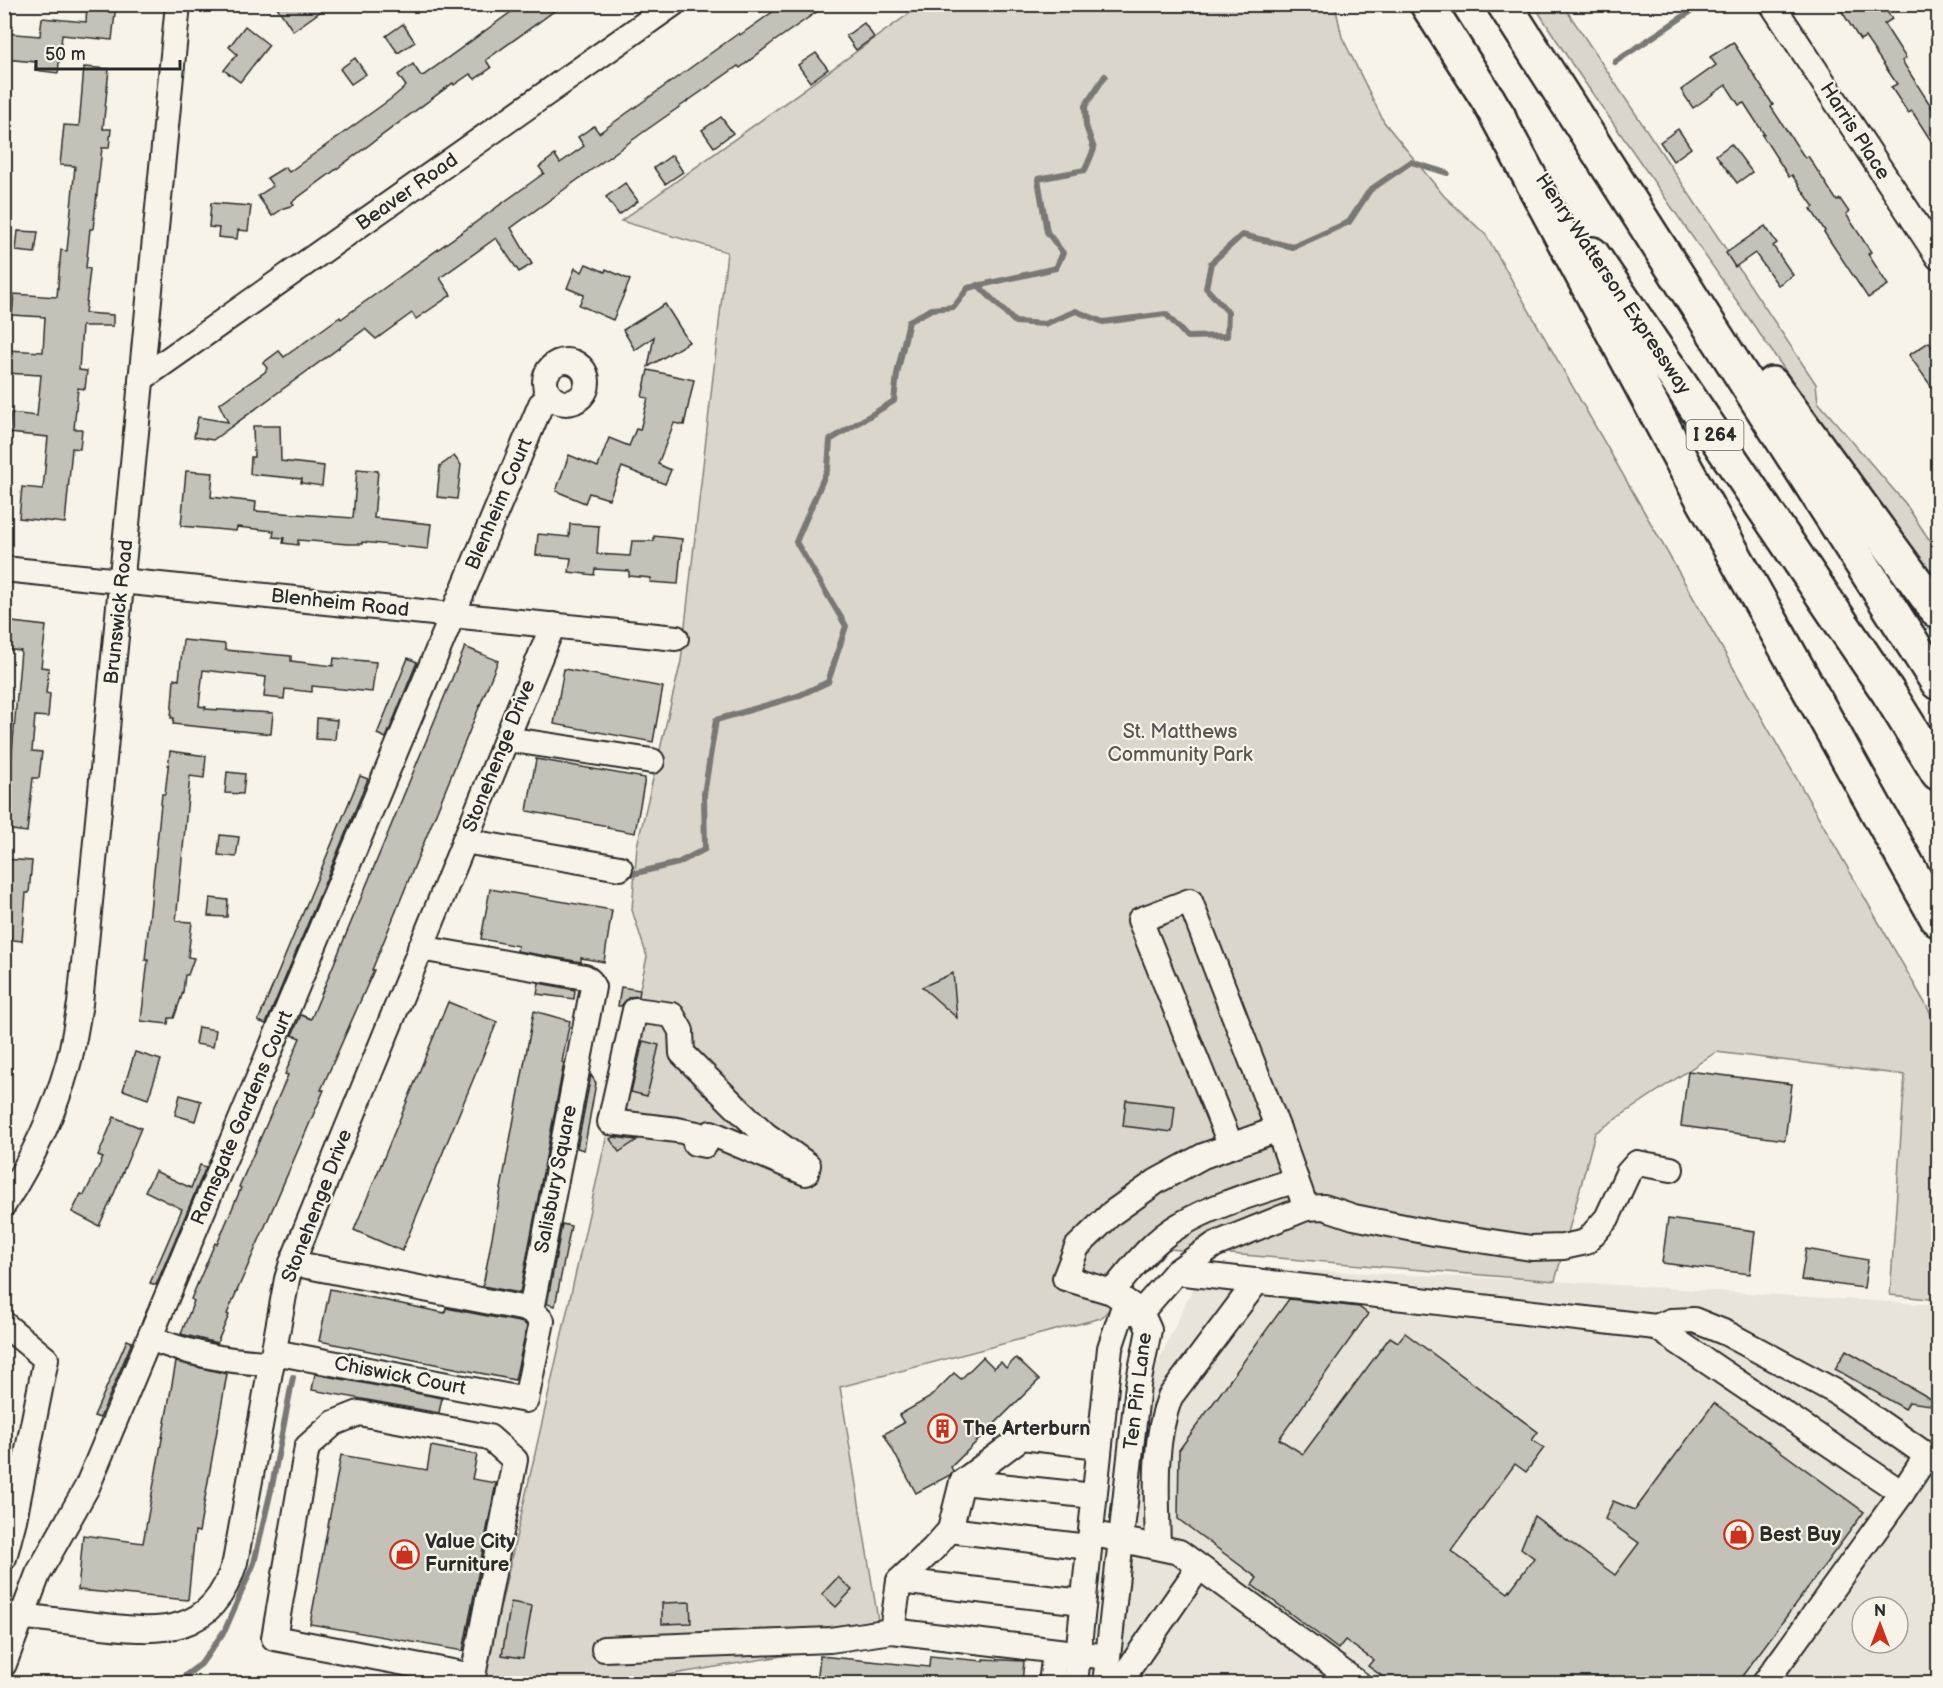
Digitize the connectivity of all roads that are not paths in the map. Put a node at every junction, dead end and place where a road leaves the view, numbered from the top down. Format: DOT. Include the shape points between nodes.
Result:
graph roads {
  1 [pos="178,4"];
  2 [pos="673,4"];
  3 [pos="1427,4"];
  4 [pos="1504,4"];
  5 [pos="1772,4"];
  6 [pos="1564,95"];
  7 [pos="1488,99"];
  8 [pos="1938,257"];
  9 [pos="141,379"];
  10 [pos="551,397"];
  11 [pos="4,569"];
  12 [pos="122,581"];
  13 [pos="1938,612"];
  14 [pos="452,615"];
  15 [pos="553,625"];
  16 [pos="676,638"];
  17 [pos="1938,683"];
  18 [pos="506,739"];
  19 [pos="652,761"];
  20 [pos="1938,773"];
  21 [pos="464,841"];
  22 [pos="620,868"];
  23 [pos="1938,920"];
  24 [pos="420,948"];
  25 [pos="1278,1129"];
  26 [pos="1231,1146"];
  27 [pos="808,1165"];
  28 [pos="1671,1169"];
  29 [pos="1296,1180"];
  30 [pos="4,1204"];
  31 [pos="1306,1208"];
  32 [pos="292,1263"];
  33 [pos="1176,1272"];
  34 [pos="1257,1281"];
  35 [pos="1112,1292"];
  36 [pos="531,1310"];
  37 [pos="1141,1312"];
  38 [pos="4,1324"];
  39 [pos="1656,1327"];
  40 [pos="150,1338"];
  41 [pos="273,1357"];
  42 [pos="1099,1446"];
  43 [pos="1933,1459"];
  44 [pos="962,1482"];
  45 [pos="1902,1493"];
  46 [pos="1094,1496"];
  47 [pos="950,1530"];
  48 [pos="1120,1538"];
  49 [pos="1089,1541"];
  50 [pos="1158,1547"];
  51 [pos="4,1558"];
  52 [pos="1199,1567"];
  53 [pos="899,1581"];
  54 [pos="1083,1602"];
  55 [pos="14,1615"];
  56 [pos="892,1631"];
  57 [pos="604,1648"];
  58 [pos="1066,1653"];
  59 [pos="1108,1657"];
  60 [pos="4,1664"];
  61 [pos="472,1680"];
  62 [pos="1051,1683"];
  63 [pos="1075,1683"];
  64 [pos="1105,1683"];
  65 [pos="1127,1683"];
  66 [pos="1359,1683"];
  67 [pos="1764,1683"];
  1 -- 9 [label="street, Brunswick Road"];
  2 -- 9 [label="street, Beaver Road"];
  3 -- 7 [label="highway, Henry Watterson Expressway / I 264"];
  4 -- 6 [label="highway, I 264"];
  5 -- 8 [label="street, Harris Place"];
  6 -- 13 [label="highway"];
  6 -- 17 [label="highway, I 264"];
  7 -- 20 [label="highway, Henry Watterson Expressway / I 264" via="1888,692"];
  7 -- 23 [label="highway" via="1688,471"];
  9 -- 12 [label="street, Brunswick Road"];
  10 -- 14 [label="street, Blenheim Court" via="541,404"];
  11 -- 12 [label="street, Blenheim Road"];
  12 -- 14 [label="street, Blenheim Road"];
  12 -- 30 [label="street, Brunswick Road" via="80,1004 51,1116"];
  14 -- 15 [label="street, Blenheim Road"];
  14 -- 40 [label="street, Ramsgate Gardens Court"];
  15 -- 16 [label="street, Blenheim Road"];
  15 -- 18 [label="street, Stonehenge Drive"];
  18 -- 19 [label="street"];
  18 -- 21 [label="street, Stonehenge Drive"];
  21 -- 22 [label="street"];
  21 -- 24 [label="street, Stonehenge Drive"];
  24 -- 32 [label="street, Stonehenge Drive"];
  24 -- 36 [label="street, Salisbury Square" via="585,977 593,987"];
  25 -- 26 [label="street"];
  25 -- 26 [label="street" via="1190,901 1140,920"];
  25 -- 29 [label="street"];
  26 -- 35 [label="street" via="1157,1181 1112,1213 1077,1247 1065,1278"];
  27 -- 27 [label="street" via="806,1173 711,1132 705,1145 695,1143 697,1134 610,1122 635,1010 672,1015 681,1031 682,1053 766,1135"];
  28 -- 31 [label="street" via="1637,1163 1628,1173 1607,1218 1586,1242 1563,1247 1531,1248 1362,1219 1324,1207"];
  29 -- 31 [label="street"];
  29 -- 35 [label="street" via="1233,1201 1179,1225 1146,1252"];
  31 -- 33 [label="street" via="1214,1245"];
  32 -- 36 [label="street"];
  32 -- 41 [label="street, Stonehenge Drive"];
  33 -- 34 [label="street"];
  33 -- 37 [label="street"];
  34 -- 39 [label="street"];
  34 -- 50 [label="street" via="1170,1397 1162,1418 1158,1440"];
  35 -- 37 [label="street"];
  36 -- 41 [label="street, Chiswick Court" via="542,1321 526,1400"];
  37 -- 42 [label="street, Ten Pin Lane" via="1122,1312 1116,1326"];
  37 -- 48 [label="street, Ten Pin Lane" via="1149,1330 1138,1385"];
  38 -- 51 [label="street" via="46,1359"];
  39 -- 43 [label="street" via="1671,1321 1694,1320 1726,1333 1836,1392"];
  39 -- 45 [label="street"];
  40 -- 41 [label="street, Chiswick Court" via="242,1363"];
  40 -- 55 [label="street, Ramsgate Gardens Court" via="87,1487"];
  41 -- 55 [label="street, Stonehenge Drive" via="235,1562 221,1596 211,1607 175,1628 151,1630"];
  42 -- 44 [label="street" via="1022,1437"];
  42 -- 46 [label="street, Ten Pin Lane"];
  43 -- 45 [label="street"];
  44 -- 46 [label="street"];
  44 -- 47 [label="street"];
  45 -- 67 [label="street"];
  46 -- 49 [label="street, Ten Pin Lane"];
  47 -- 49 [label="street"];
  47 -- 53 [label="street"];
  48 -- 49 [label="street"];
  48 -- 50 [label="street"];
  48 -- 59 [label="street, Ten Pin Lane"];
  49 -- 54 [label="street, Ten Pin Lane"];
  50 -- 52 [label="street" via="1179,1552"];
  52 -- 65 [label="street" via="1128,1670"];
  52 -- 66 [label="street"];
  53 -- 54 [label="street"];
  53 -- 56 [label="street"];
  54 -- 58 [label="street, Ten Pin Lane"];
  55 -- 60 [label="street"];
  56 -- 57 [label="street" via="830,1640"];
  56 -- 58 [label="street"];
  58 -- 59 [label="street"];
  58 -- 62 [label="street"];
  58 -- 63 [label="street, Ten Pin Lane"];
  59 -- 64 [label="street, Ten Pin Lane"];
  61 -- 61 [label="street" via="274,1638 308,1447 334,1423 359,1413 489,1437 515,1460"];
}
